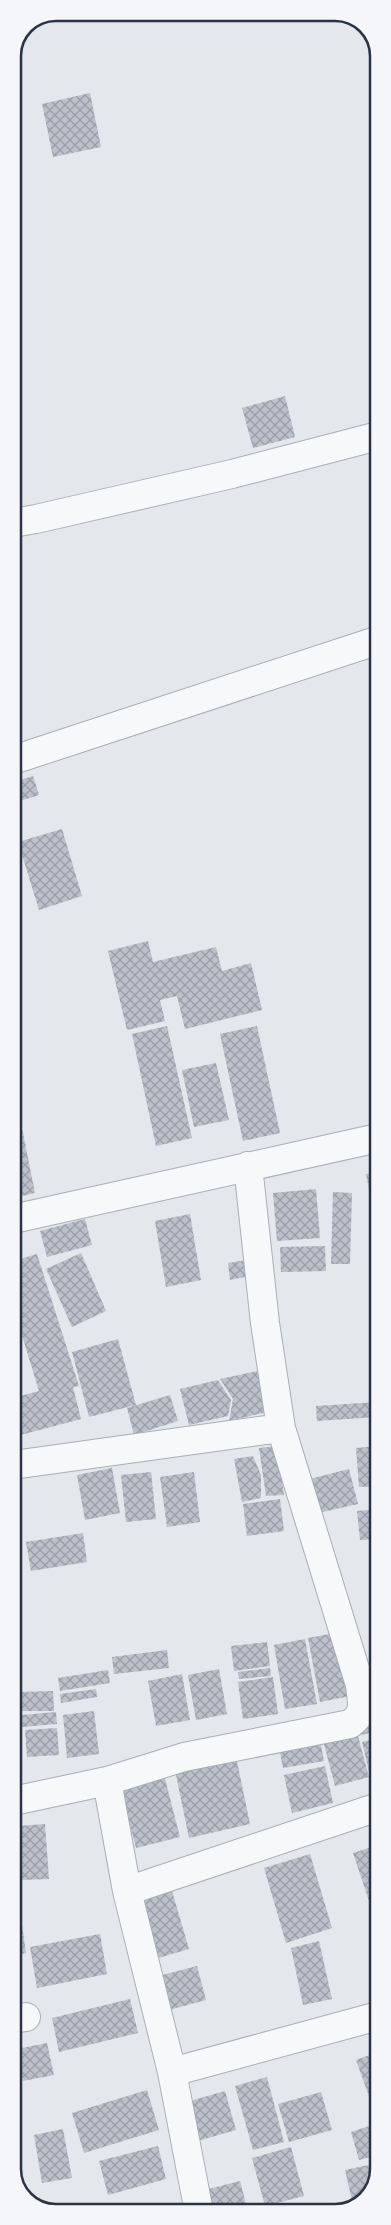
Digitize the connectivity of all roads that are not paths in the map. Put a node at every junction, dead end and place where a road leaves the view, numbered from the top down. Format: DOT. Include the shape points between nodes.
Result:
graph roads {
  1 [pos="369,438"];
  2 [pos="21,522"];
  3 [pos="369,644"];
  4 [pos="21,757"];
  5 [pos="370,1140"];
  6 [pos="248,1166"];
  7 [pos="22,1217"];
  8 [pos="281,1428"];
  9 [pos="22,1464"];
  10 [pos="107,1781"];
  11 [pos="22,1799"];
  12 [pos="370,1810"];
  13 [pos="127,1891"];
  14 [pos="370,2018"];
  15 [pos="172,2072"];
  16 [pos="197,2203"];
  1 -- 2 [label="street"];
  3 -- 4 [label="street"];
  5 -- 6 [label="street"];
  6 -- 7 [label="street"];
  6 -- 8 [label="street" via="265,1323"];
  8 -- 9 [label="street"];
  8 -- 10 [label="street" via="360,1685 360,1717 350,1724 184,1757"];
  10 -- 11 [label="street"];
  10 -- 13 [label="street"];
  12 -- 13 [label="street"];
  13 -- 15 [label="street"];
  14 -- 15 [label="street"];
  15 -- 16 [label="street"];
}
